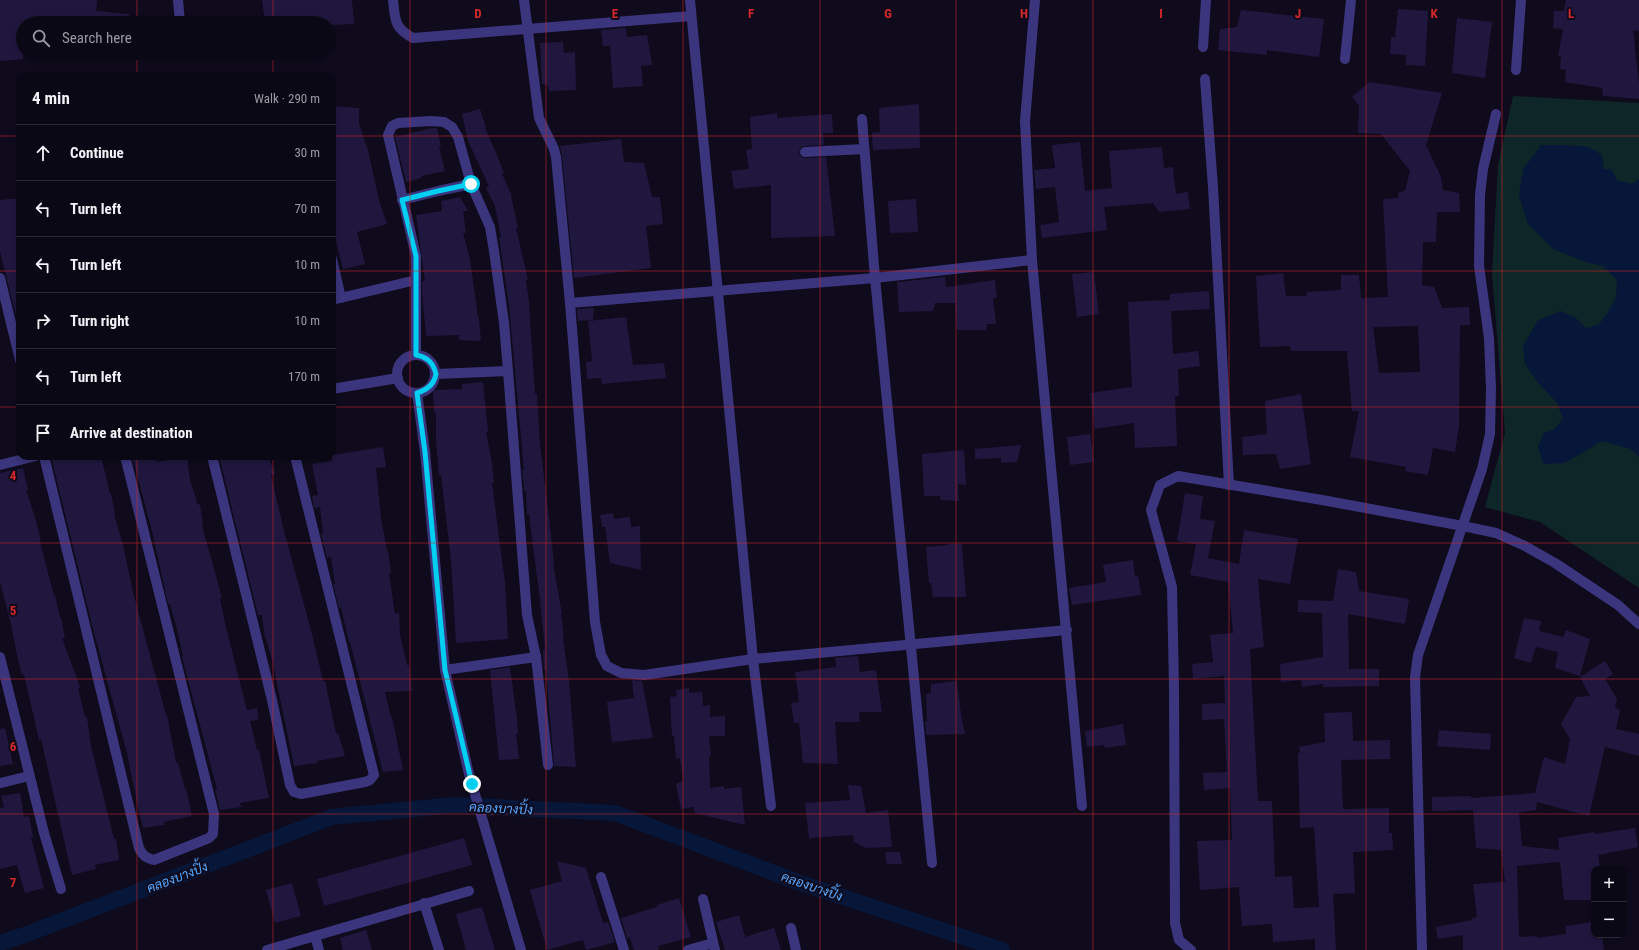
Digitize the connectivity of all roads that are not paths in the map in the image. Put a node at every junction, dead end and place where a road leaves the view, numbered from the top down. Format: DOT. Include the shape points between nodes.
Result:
graph roads {
  1 [pos="178,0"];
  2 [pos="393,0"];
  3 [pos="524,0"];
  4 [pos="690,0"];
  5 [pos="1035,0"];
  6 [pos="1206,0"];
  7 [pos="1351,0"];
  8 [pos="1521,0"];
  9 [pos="179,16"];
  10 [pos="691,16"];
  11 [pos="528,29"];
  12 [pos="1203,46"];
  13 [pos="1346,59"];
  14 [pos="1516,70"];
  15 [pos="1205,79"];
  16 [pos="1496,114"];
  17 [pos="862,119"];
  18 [pos="864,149"];
  19 [pos="805,152"];
  20 [pos="471,184"];
  21 [pos="402,200"];
  22 [pos="1032,260"];
  23 [pos="0,278"];
  24 [pos="875,278"];
  25 [pos="416,280"];
  26 [pos="718,290"];
  27 [pos="336,299"];
  28 [pos="570,303"];
  29 [pos="16,344"];
  30 [pos="416,355"];
  31 [pos="508,371"];
  32 [pos="436,374"];
  33 [pos="398,378"];
  34 [pos="336,388"];
  35 [pos="417,393"];
  36 [pos="20,460"];
  37 [pos="45,460"];
  38 [pos="126,460"];
  39 [pos="213,460"];
  40 [pos="296,460"];
  41 [pos="0,465"];
  42 [pos="1229,484"];
  43 [pos="1463,526"];
  44 [pos="1639,624"];
  45 [pos="1067,630"];
  46 [pos="909,645"];
  47 [pos="0,657"];
  48 [pos="536,657"];
  49 [pos="753,659"];
  50 [pos="445,670"];
  51 [pos="548,764"];
  52 [pos="29,776"];
  53 [pos="1,783"];
  54 [pos="771,806"];
  55 [pos="1082,806"];
  56 [pos="932,864"];
  57 [pos="601,877"];
  58 [pos="61,889"];
  59 [pos="469,891"];
  60 [pos="703,899"];
  61 [pos="424,903"];
  62 [pos="791,928"];
  63 [pos="315,936"];
  64 [pos="714,946"];
  65 [pos="621,949"];
  66 [pos="267,950"];
  67 [pos="320,950"];
  68 [pos="439,950"];
  69 [pos="521,950"];
  70 [pos="688,950"];
  71 [pos="796,950"];
  72 [pos="1191,950"];
  73 [pos="1422,950"];
  1 -- 9 [label="street"];
  2 -- 11 [label="street" via="395,18 402,32 413,38"];
  3 -- 11 [label="street"];
  4 -- 10 [label="street"];
  5 -- 22 [label="street" via="1025,121"];
  6 -- 12 [label="street"];
  7 -- 13 [label="street"];
  8 -- 14 [label="street"];
  10 -- 11 [label="street"];
  10 -- 26 [label="street"];
  11 -- 28 [label="street" via="539,118 556,157"];
  15 -- 42 [label="street"];
  16 -- 43 [label="street" via="1483,169 1479,266 1489,338 1490,434 1482,469"];
  17 -- 18 [label="street"];
  18 -- 19 [label="street"];
  18 -- 24 [label="street"];
  20 -- 21 [label="street"];
  20 -- 21 [label="street" via="458,136 452,127 444,122 431,121 398,123 392,126 388,135"];
  20 -- 31 [label="street" via="490,227"];
  21 -- 25 [label="street" via="416,256"];
  22 -- 24 [label="street"];
  22 -- 45 [label="street"];
  23 -- 29 [label="street"];
  24 -- 26 [label="street"];
  24 -- 46 [label="street"];
  25 -- 27 [label="street"];
  25 -- 30 [label="street"];
  26 -- 28 [label="street"];
  26 -- 49 [label="street"];
  28 -- 49 [label="street" via="596,622 601,655 607,666 621,673 644,675"];
  30 -- 32 [label="street" via="431,362"];
  30 -- 33 [label="street" via="401,362"];
  31 -- 32 [label="street"];
  31 -- 48 [label="street" via="527,615"];
  32 -- 35 [label="street" via="431,386"];
  33 -- 34 [label="street"];
  33 -- 35 [label="street" via="408,391"];
  35 -- 50 [label="street" via="425,452"];
  36 -- 41 [label="street"];
  37 -- 38 [label="street" via="139,848 147,859 154,860 210,838 213,834 214,814"];
  39 -- 40 [label="street" via="272,700 290,785 294,792 301,794 365,782 374,775"];
  42 -- 43 [label="street"];
  42 -- 72 [label="street" via="1178,476 1160,485 1151,510 1172,586 1175,923 1179,940"];
  43 -- 44 [label="street" via="1496,533 1525,546 1618,605"];
  43 -- 73 [label="street" via="1418,655 1415,677"];
  45 -- 46 [label="street"];
  45 -- 55 [label="street"];
  46 -- 49 [label="street"];
  46 -- 56 [label="street"];
  47 -- 52 [label="street"];
  48 -- 50 [label="street"];
  48 -- 51 [label="street"];
  49 -- 54 [label="street"];
  50 -- 69 [label="street" via="469,774"];
  52 -- 53 [label="street"];
  52 -- 58 [label="street"];
  57 -- 65 [label="street"];
  59 -- 61 [label="street"];
  60 -- 64 [label="street"];
  61 -- 63 [label="street"];
  61 -- 68 [label="street"];
  62 -- 71 [label="street"];
  63 -- 66 [label="street"];
  63 -- 67 [label="street"];
  64 -- 70 [label="street"];
}
